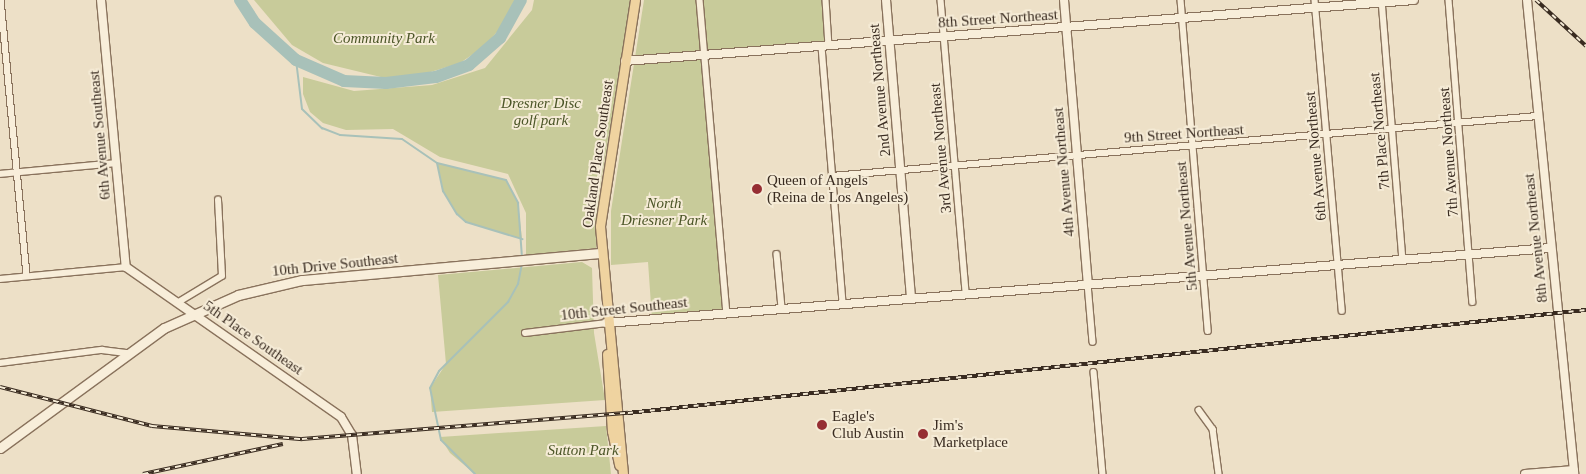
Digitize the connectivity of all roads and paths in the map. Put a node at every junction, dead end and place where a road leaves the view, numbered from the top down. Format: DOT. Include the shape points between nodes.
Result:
graph roads {
  1 [pos="2,0"];
  2 [pos="101,0"];
  3 [pos="635,0"];
  4 [pos="700,0"];
  5 [pos="826,0"];
  6 [pos="886,0"];
  7 [pos="941,0"];
  8 [pos="1064,0"];
  9 [pos="1181,0"];
  10 [pos="1414,0"];
  11 [pos="1449,0"];
  12 [pos="1527,0"];
  13 [pos="1382,1"];
  14 [pos="1315,4"];
  15 [pos="1182,18"];
  16 [pos="1066,28"];
  17 [pos="944,37"];
  18 [pos="890,40"];
  19 [pos="826,46"];
  20 [pos="705,56"];
  21 [pos="626,61"];
  22 [pos="1538,116"];
  23 [pos="1459,124"];
  24 [pos="1392,130"];
  25 [pos="1327,135"];
  26 [pos="1193,146"];
  27 [pos="1077,155"];
  28 [pos="116,163"];
  29 [pos="956,165"];
  30 [pos="900,170"];
  31 [pos="18,172"];
  32 [pos="0,174"];
  33 [pos="832,176"];
  34 [pos="218,200"];
  35 [pos="1551,248"];
  36 [pos="601,253"];
  37 [pos="777,254"];
  38 [pos="1469,255"];
  39 [pos="1404,260"];
  40 [pos="1338,264"];
  41 [pos="126,267"];
  42 [pos="1204,275"];
  43 [pos="27,276"];
  44 [pos="0,279"];
  45 [pos="1088,284"];
  46 [pos="966,293"];
  47 [pos="911,298"];
  48 [pos="1472,302"];
  49 [pos="177,303"];
  50 [pos="843,303"];
  51 [pos="782,308"];
  52 [pos="1342,311"];
  53 [pos="727,312"];
  54 [pos="192,313"];
  55 [pos="606,323"];
  56 [pos="1208,331"];
  57 [pos="525,333"];
  58 [pos="1093,342"];
  59 [pos="128,353"];
  60 [pos="0,362"];
  61 [pos="1094,372"];
  62 [pos="1199,410"];
  63 [pos="0,448"];
  64 [pos="1574,472"];
  65 [pos="357,474"];
  66 [pos="623,474"];
  67 [pos="1103,474"];
  68 [pos="1219,474"];
  69 [pos="1525,474"];
  1 -- 31 [label="street"];
  2 -- 28 [label="street, 6th Avenue Southeast"];
  3 -- 21 [label="main road, Oakland Place Southeast"];
  4 -- 20 [label="street"];
  5 -- 19 [label="street"];
  6 -- 18 [label="street, 2nd Avenue Northeast"];
  7 -- 17 [label="street, 3rd Avenue Northeast"];
  8 -- 16 [label="street, 4th Avenue Northeast"];
  9 -- 15 [label="street, 5th Avenue Northeast"];
  10 -- 13 [label="street, 8th Street Northeast"];
  11 -- 23 [label="street, 7th Avenue Northeast"];
  12 -- 22 [label="street, 8th Avenue Northeast"];
  13 -- 14 [label="street, 8th Street Northeast"];
  13 -- 24 [label="street, 7th Place Northeast"];
  14 -- 15 [label="street, 8th Street Northeast"];
  14 -- 25 [label="street, 6th Avenue Northeast"];
  15 -- 16 [label="street, 8th Street Northeast"];
  15 -- 26 [label="street, 5th Avenue Northeast"];
  16 -- 17 [label="street, 8th Street Northeast"];
  16 -- 27 [label="street, 4th Avenue Northeast"];
  17 -- 18 [label="street, 8th Street Northeast"];
  17 -- 29 [label="street, 3rd Avenue Northeast"];
  18 -- 19 [label="street, 8th Street Northeast"];
  18 -- 30 [label="street, 2nd Avenue Northeast"];
  19 -- 20 [label="street, 8th Street Northeast"];
  19 -- 33 [label="street"];
  20 -- 21 [label="street, 8th Street Northeast"];
  20 -- 53 [label="street"];
  21 -- 36 [label="main road, Oakland Place Southeast" via="603,200"];
  22 -- 23 [label="street, 9th Street Northeast"];
  22 -- 35 [label="street, 8th Avenue Northeast"];
  23 -- 24 [label="street, 9th Street Northeast"];
  23 -- 38 [label="street, 7th Avenue Northeast"];
  24 -- 25 [label="street, 9th Street Northeast"];
  24 -- 39 [label="street, 7th Place Northeast"];
  25 -- 26 [label="street, 9th Street Northeast"];
  25 -- 40 [label="street, 6th Avenue Northeast"];
  26 -- 27 [label="street, 9th Street Northeast"];
  26 -- 42 [label="street, 5th Avenue Northeast"];
  27 -- 29 [label="street, 9th Street Northeast"];
  27 -- 45 [label="street, 4th Avenue Northeast"];
  28 -- 31 [label="street"];
  28 -- 41 [label="street, 6th Avenue Southeast"];
  29 -- 30 [label="street, 9th Street Northeast"];
  29 -- 46 [label="street, 3rd Avenue Northeast"];
  30 -- 33 [label="street, 9th Street Northeast"];
  30 -- 47 [label="street, 2nd Avenue Northeast"];
  31 -- 32 [label="street"];
  31 -- 43 [label="street"];
  33 -- 50 [label="street"];
  34 -- 49 [label="street" via="222,276"];
  35 -- 38 [label="street, 10th Street Southeast"];
  35 -- 64 [label="street, 8th Avenue Northeast"];
  36 -- 54 [label="main road, 10th Drive Southeast" via="281,283"];
  36 -- 55 [label="main road, Oakland Place Southeast"];
  37 -- 51 [label="street"];
  38 -- 39 [label="street, 10th Street Southeast"];
  38 -- 48 [label="street, 7th Avenue Northeast"];
  39 -- 40 [label="street, 10th Street Southeast"];
  40 -- 42 [label="street, 10th Street Southeast"];
  40 -- 52 [label="street, 6th Avenue Northeast"];
  41 -- 43 [label="street"];
  41 -- 49 [label="street, 5th Place Southeast"];
  42 -- 45 [label="street, 10th Street Southeast"];
  42 -- 56 [label="street, 5th Avenue Northeast"];
  43 -- 44 [label="street"];
  45 -- 46 [label="street, 10th Street Southeast"];
  45 -- 58 [label="street, 4th Avenue Northeast"];
  46 -- 47 [label="street, 10th Street Southeast"];
  47 -- 50 [label="street, 10th Street Southeast"];
  49 -- 54 [label="street, 5th Place Southeast"];
  50 -- 51 [label="street, 10th Street Southeast"];
  51 -- 53 [label="street, 10th Street Southeast"];
  53 -- 55 [label="street, 10th Street Southeast"];
  54 -- 59 [label="main road, 10th Drive Southeast"];
  54 -- 65 [label="street, 5th Place Southeast" via="336,413 349,426"];
  55 -- 57 [label="street, 10th Street Southeast"];
  55 -- 66 [label="main road, Oakland Place Southeast" via="612,430"];
  59 -- 60 [label="street" via="102,350"];
  59 -- 63 [label="main road, 10th Drive Southeast"];
  61 -- 67 [label="street"];
  62 -- 68 [label="street" via="1213,429"];
  64 -- 69 [label="street"];
}
